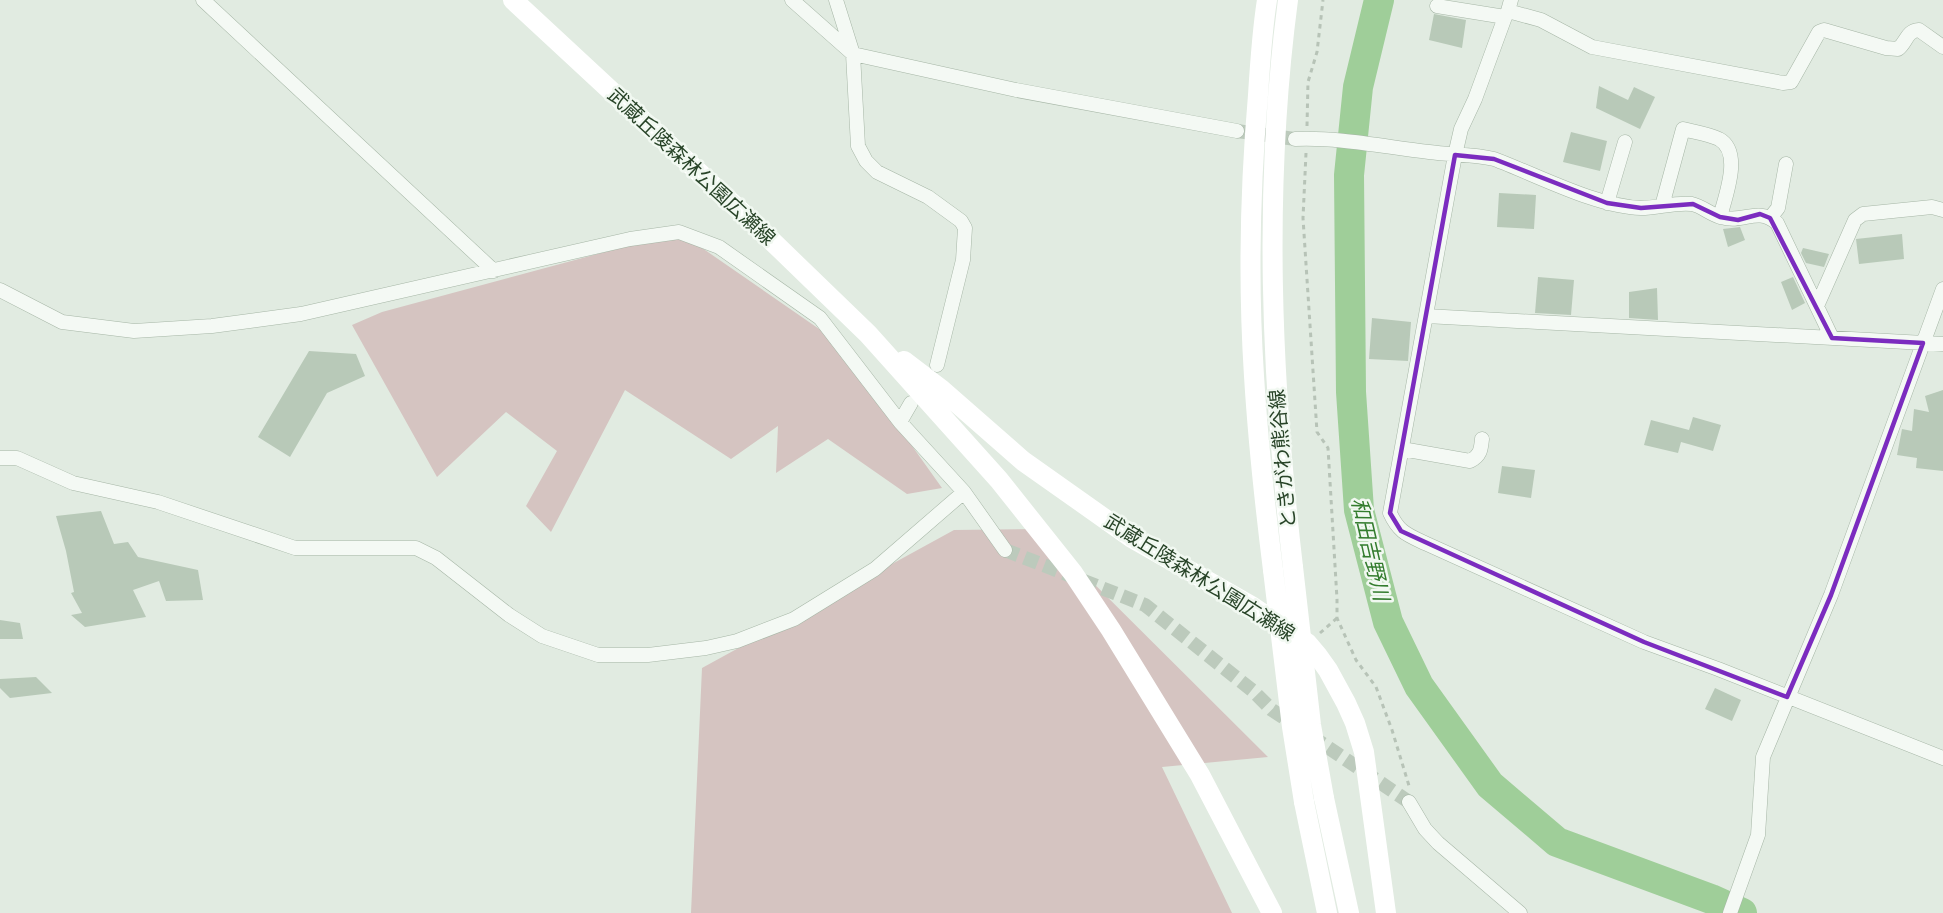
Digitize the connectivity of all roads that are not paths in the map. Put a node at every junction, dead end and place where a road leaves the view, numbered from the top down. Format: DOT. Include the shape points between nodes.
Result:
graph roads {
  1 [pos="203,0"];
  2 [pos="513,0"];
  3 [pos="792,0"];
  4 [pos="836,0"];
  5 [pos="1267,0"];
  6 [pos="1288,0"];
  7 [pos="1437,6"];
  8 [pos="1508,9"];
  9 [pos="1943,47"];
  10 [pos="853,54"];
  11 [pos="1237,131"];
  12 [pos="1307,139"];
  13 [pos="1625,142"];
  14 [pos="1455,155"];
  15 [pos="1786,164"];
  16 [pos="1607,203"];
  17 [pos="1662,206"];
  18 [pos="1943,210"];
  19 [pos="1720,217"];
  20 [pos="1770,218"];
  21 [pos="494,271"];
  22 [pos="1943,289"];
  23 [pos="0,290"];
  24 [pos="1817,306"];
  25 [pos="1426,316"];
  26 [pos="868,334"];
  27 [pos="1832,338"];
  28 [pos="1923,343"];
  29 [pos="1943,344"];
  30 [pos="937,365"];
  31 [pos="911,403"];
  32 [pos="900,422"];
  33 [pos="1482,439"];
  34 [pos="1402,449"];
  35 [pos="0,458"];
  36 [pos="964,492"];
  37 [pos="1005,550"];
  38 [pos="1787,697"];
  39 [pos="1943,758"];
  40 [pos="1408,802"];
  41 [pos="1272,913"];
  42 [pos="1327,913"];
  43 [pos="1349,913"];
  44 [pos="1386,913"];
  45 [pos="1520,913"];
  46 [pos="1730,913"];
  1 -- 21 [label="street"];
  2 -- 26 [label="main road, 武蔵丘陵森林公園広瀬線"];
  3 -- 10 [label="street"];
  4 -- 10 [label="street"];
  5 -- 42 [label="main road, ときがわ熊谷線, bridge" via="1253,148 1253,375 1292,727"];
  6 -- 43 [label="main road, ときがわ熊谷線, bridge" via="1274,150 1272,293 1276,386 1284,493 1311,725"];
  7 -- 8 [label="street"];
  8 -- 9 [label="street" via="1541,20 1592,46 1783,83 1791,82 1819,32 1824,30 1898,49 1908,34 1919,30"];
  8 -- 14 [label="street" via="1461,129"];
  10 -- 11 [label="street" via="1016,90"];
  10 -- 30 [label="street" via="858,146 866,161 877,172 928,197 965,228 963,260"];
  12 -- 14 [label="street"];
  13 -- 16 [label="street"];
  14 -- 16 [label="street" via="1494,159"];
  14 -- 25 [label="street"];
  15 -- 20 [label="street" via="1778,208"];
  16 -- 17 [label="street" via="1641,208"];
  17 -- 19 [label="street" via="1694,204"];
  17 -- 19 [label="street" via="1683,129 1720,140 1730,149 1732,165"];
  18 -- 24 [label="street" via="1932,207 1863,214 1855,220"];
  19 -- 20 [label="street" via="1738,220 1760,214"];
  20 -- 24 [label="street" via="1777,224"];
  21 -- 23 [label="street" via="302,314 134,331 62,322"];
  21 -- 32 [label="street" via="630,239 679,232 719,247 820,318"];
  22 -- 28 [label="street"];
  24 -- 27 [label="street"];
  25 -- 27 [label="street"];
  25 -- 34 [label="street"];
  26 -- 41 [label="main road, 武蔵丘陵森林公園広瀬線" via="999,480 1073,573 1200,775"];
  26 -- 44 [label="main road, 武蔵丘陵森林公園広瀬線" via="942,390 1023,461 1132,538 1253,607 1318,656 1346,703 1364,752"];
  27 -- 28 [label="street"];
  28 -- 29 [label="street"];
  28 -- 38 [label="street" via="1831,596"];
  31 -- 32 [label="street"];
  32 -- 36 [label="street"];
  33 -- 34 [label="street" via="1481,452 1470,461"];
  34 -- 38 [label="street" via="1390,513 1401,531 1644,642"];
  35 -- 36 [label="street" via="16,458 74,483 158,502 295,548 416,548 436,558 542,636 598,655 648,655 706,648 737,641 794,619 875,569"];
  36 -- 37 [label="street"];
  38 -- 39 [label="street"];
  38 -- 46 [label="street" via="1763,757 1758,835"];
  40 -- 45 [label="street" via="1438,843"];
}
